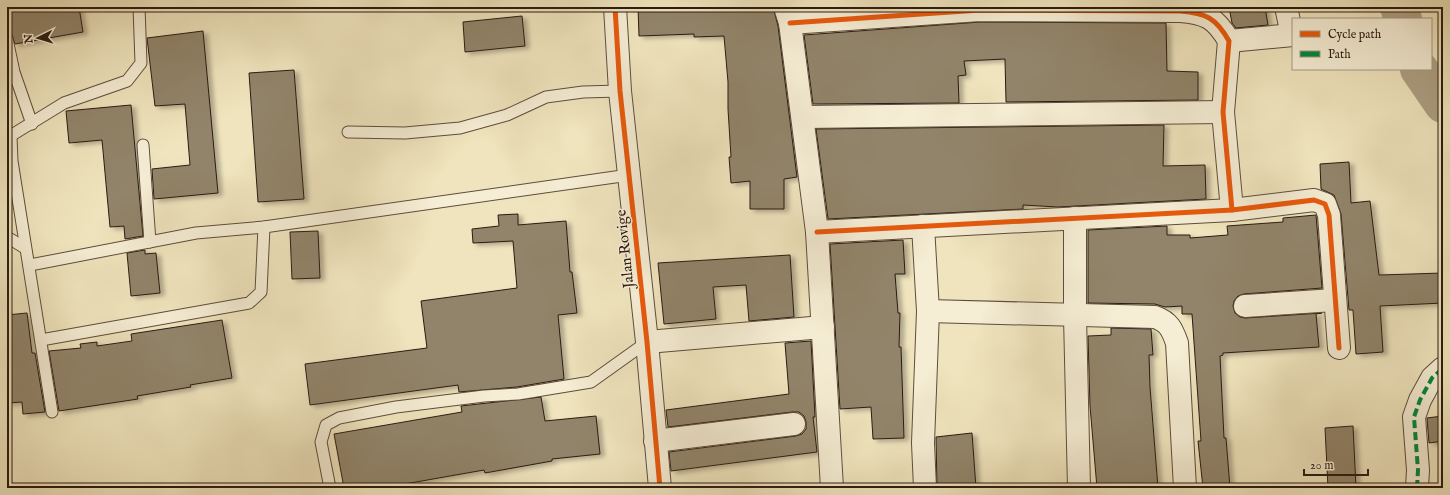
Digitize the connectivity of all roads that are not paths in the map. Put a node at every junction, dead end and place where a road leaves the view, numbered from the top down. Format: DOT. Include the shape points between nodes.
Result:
graph roads {
  1 [pos="139,7"];
  2 [pos="1286,7"];
  3 [pos="611,8"];
  4 [pos="1082,8"];
  5 [pos="979,9"];
  6 [pos="1180,9"];
  7 [pos="787,15"];
  8 [pos="1292,31"];
  9 [pos="1292,35"];
  10 [pos="7,38"];
  11 [pos="1229,41"];
  12 [pos="620,91"];
  13 [pos="1223,112"];
  14 [pos="803,117"];
  15 [pos="32,124"];
  16 [pos="348,132"];
  17 [pos="9,138"];
  18 [pos="142,145"];
  19 [pos="629,175"];
  20 [pos="1232,210"];
  21 [pos="1075,218"];
  22 [pos="923,226"];
  23 [pos="264,227"];
  24 [pos="817,232"];
  25 [pos="7,237"];
  26 [pos="150,242"];
  27 [pos="26,248"];
  28 [pos="30,265"];
  29 [pos="1334,300"];
  30 [pos="1245,306"];
  31 [pos="928,311"];
  32 [pos="1075,316"];
  33 [pos="822,327"];
  34 [pos="41,340"];
  35 [pos="647,342"];
  36 [pos="1339,348"];
  37 [pos="1443,368"];
  38 [pos="52,412"];
  39 [pos="794,424"];
  40 [pos="656,441"];
  41 [pos="330,488"];
  42 [pos="660,488"];
  43 [pos="832,488"];
  44 [pos="925,488"];
  45 [pos="1079,488"];
  46 [pos="1185,488"];
  47 [pos="1417,488"];
  1 -- 15 [label="lane" via="141,63 127,82 64,103"];
  2 -- 8 [label="street"];
  3 -- 12 [label="street, Jalan Rovige"];
  4 -- 5 [label="street"];
  4 -- 6 [label="street"];
  5 -- 7 [label="street"];
  6 -- 11 [label="street" via="1211,18"];
  7 -- 14 [label="street"];
  9 -- 11 [label="street"];
  10 -- 15 [label="lane" via="14,72"];
  11 -- 13 [label="street"];
  12 -- 16 [label="lane" via="546,97 507,115 460,128 405,133"];
  12 -- 19 [label="street, Jalan Rovige"];
  13 -- 14 [label="street"];
  13 -- 20 [label="street"];
  14 -- 24 [label="street"];
  15 -- 17 [label="lane"];
  17 -- 27 [label="lane"];
  18 -- 26 [label="lane"];
  19 -- 23 [label="lane"];
  19 -- 35 [label="street, Jalan Rovige"];
  20 -- 21 [label="street"];
  20 -- 29 [label="street" via="1300,200 1314,200 1325,204 1329,215"];
  21 -- 22 [label="street"];
  21 -- 32 [label="street"];
  22 -- 24 [label="street"];
  22 -- 31 [label="street"];
  23 -- 26 [label="lane" via="196,233"];
  23 -- 34 [label="lane" via="261,292 249,303"];
  24 -- 33 [label="street"];
  25 -- 27 [label="lane"];
  26 -- 28 [label="lane"];
  27 -- 28 [label="lane"];
  28 -- 34 [label="lane"];
  29 -- 30 [label="street"];
  29 -- 36 [label="street"];
  31 -- 32 [label="street"];
  31 -- 44 [label="street"];
  32 -- 45 [label="street"];
  32 -- 46 [label="street" via="1155,317 1172,328 1177,343"];
  33 -- 35 [label="street"];
  33 -- 43 [label="street"];
  34 -- 38 [label="lane"];
  35 -- 40 [label="street, Jalan Rovige"];
  35 -- 41 [label="lane" via="591,382 518,394 396,407 339,418 326,425 321,442"];
  37 -- 47 [label="street" via="1432,378 1414,417"];
  39 -- 40 [label="street"];
  40 -- 42 [label="street, Jalan Rovige"];
}
